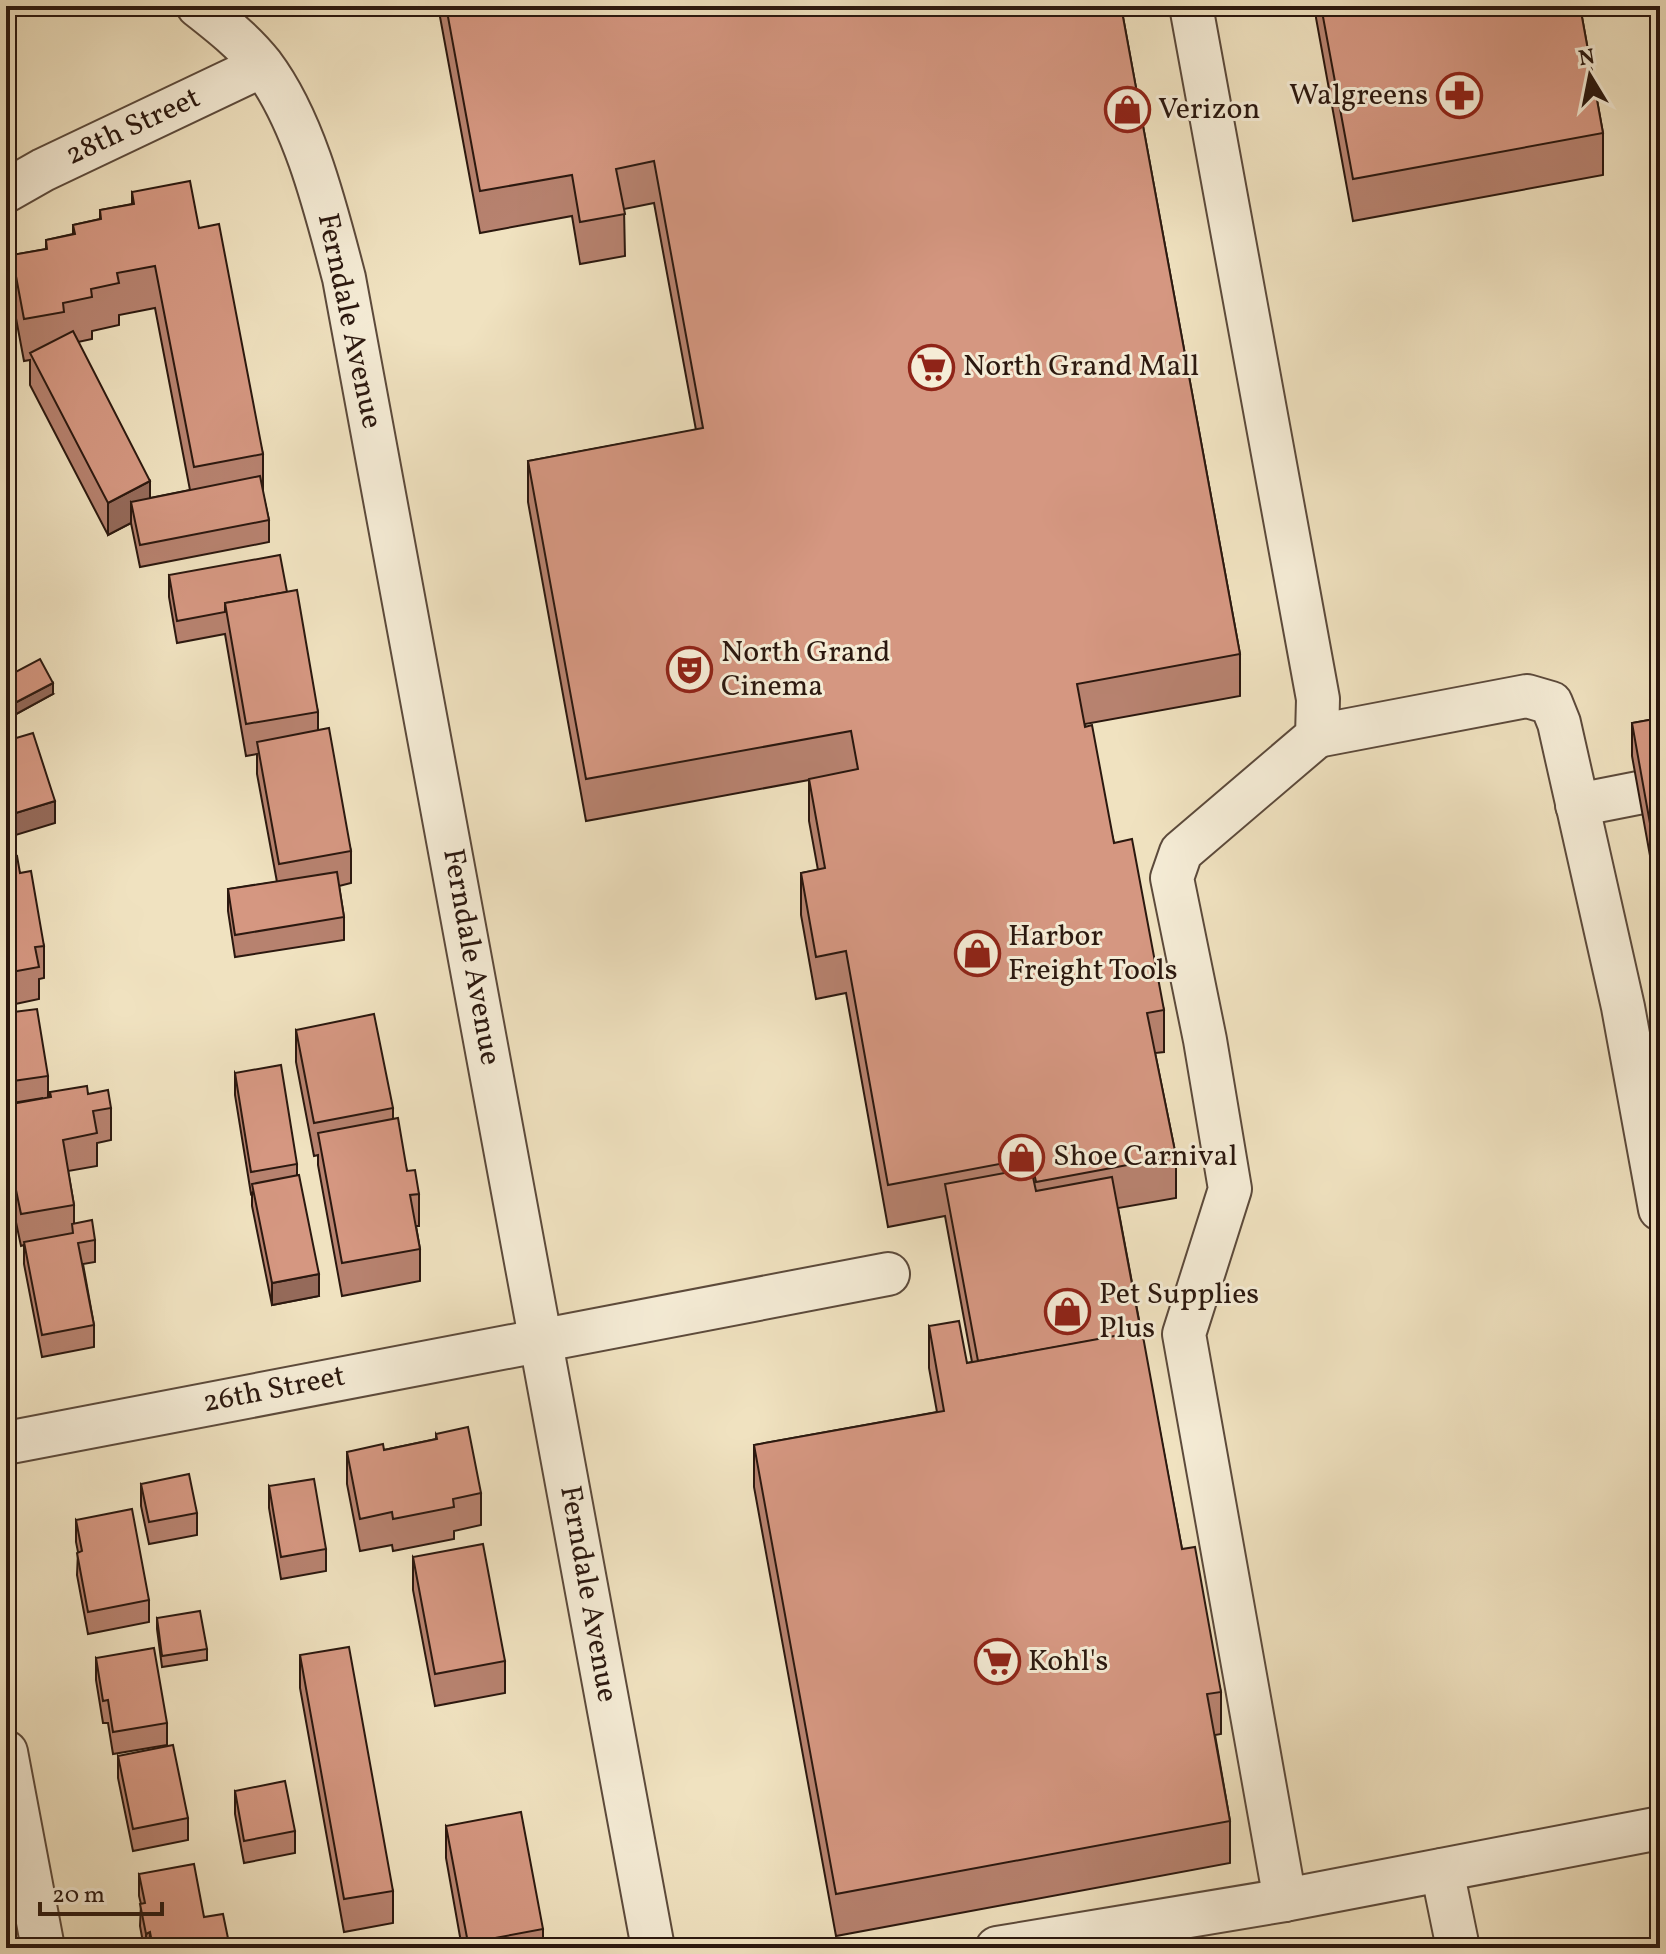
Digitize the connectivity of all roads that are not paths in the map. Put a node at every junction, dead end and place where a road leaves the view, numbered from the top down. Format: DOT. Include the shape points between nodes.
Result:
graph roads {
  1 [pos="198,6"];
  2 [pos="1191,6"];
  3 [pos="262,66"];
  4 [pos="6,191"];
  5 [pos="1317,736"];
  6 [pos="1638,793"];
  7 [pos="1577,805"];
  8 [pos="1660,1209"];
  9 [pos="888,1274"];
  10 [pos="541,1338"];
  11 [pos="6,1443"];
  12 [pos="6,1752"];
  13 [pos="1660,1828"];
  14 [pos="1442,1870"];
  15 [pos="1285,1900"];
  16 [pos="43,1948"];
  17 [pos="653,1948"];
  18 [pos="997,1948"];
  19 [pos="1458,1948"];
  1 -- 3 [label="street, Ferndale Avenue"];
  2 -- 5 [label="street" via="1309,642 1318,699"];
  3 -- 4 [label="street, 28th Street"];
  3 -- 10 [label="street, Ferndale Avenue" via="323,194 344,278"];
  5 -- 7 [label="street" via="1527,696 1551,703"];
  5 -- 15 [label="street" via="1181,852 1172,878 1230,1189 1184,1334"];
  6 -- 7 [label="street"];
  7 -- 8 [label="street" via="1623,1007"];
  9 -- 10 [label="street, 26th Street"];
  10 -- 11 [label="street, 26th Street"];
  10 -- 17 [label="street, Ferndale Avenue"];
  12 -- 16 [label="street"];
  13 -- 14 [label="street"];
  14 -- 15 [label="street"];
  14 -- 19 [label="street"];
  15 -- 18 [label="street"];
}
